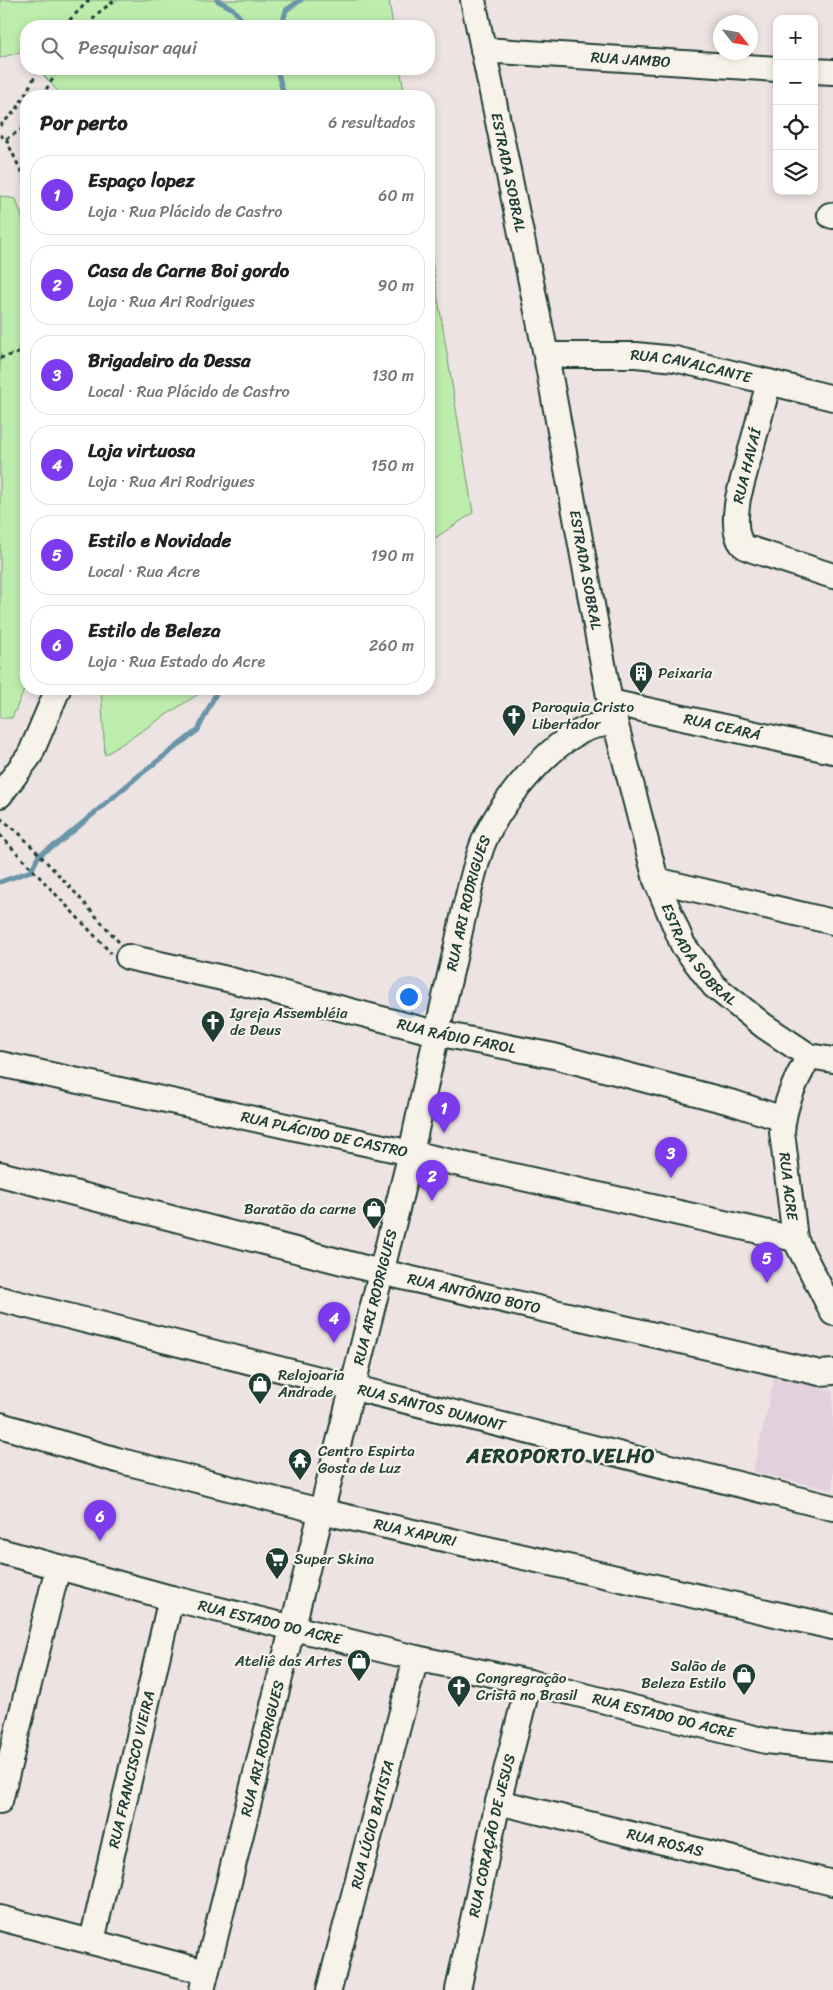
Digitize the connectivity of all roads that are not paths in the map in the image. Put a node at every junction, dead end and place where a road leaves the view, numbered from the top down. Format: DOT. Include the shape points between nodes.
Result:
graph roads {
  1 [pos="473,0"];
  2 [pos="483,50"];
  3 [pos="773,70"];
  4 [pos="818,71"];
  5 [pos="833,72"];
  6 [pos="546,355"];
  7 [pos="769,382"];
  8 [pos="833,398"];
  9 [pos="833,576"];
  10 [pos="55,695"];
  11 [pos="613,712"];
  12 [pos="833,751"];
  13 [pos="0,795"];
  14 [pos="656,880"];
  15 [pos="833,922"];
  16 [pos="128,957"];
  17 [pos="436,1033"];
  18 [pos="809,1056"];
  19 [pos="833,1060"];
  20 [pos="0,1064"];
  21 [pos="783,1119"];
  22 [pos="411,1153"];
  23 [pos="0,1174"];
  24 [pos="795,1239"];
  25 [pos="381,1272"];
  26 [pos="0,1299"];
  27 [pos="833,1313"];
  28 [pos="833,1372"];
  29 [pos="353,1389"];
  30 [pos="0,1425"];
  31 [pos="833,1508"];
  32 [pos="320,1511"];
  33 [pos="0,1551"];
  34 [pos="58,1567"];
  35 [pos="171,1598"];
  36 [pos="293,1627"];
  37 [pos="833,1627"];
  38 [pos="416,1658"];
  39 [pos="529,1682"];
  40 [pos="833,1748"];
  41 [pos="0,1801"];
  42 [pos="498,1802"];
  43 [pos="833,1883"];
  44 [pos="0,1918"];
  45 [pos="92,1941"];
  46 [pos="204,1981"];
  47 [pos="329,1990"];
  48 [pos="458,1990"];
  1 -- 2 [label="street, ESTRADA SOBRAL"];
  2 -- 3 [label="street, RUA JAMBO"];
  2 -- 6 [label="street, ESTRADA SOBRAL"];
  4 -- 5 [label="street"];
  6 -- 7 [label="street, RUA CAVALCANTE" via="675,358"];
  6 -- 11 [label="street, ESTRADA SOBRAL"];
  7 -- 8 [label="street, RUA CAVALCANTE"];
  7 -- 9 [label="street, RUA HAVAÍ" via="738,498 738,537 742,545 753,550"];
  10 -- 13 [label="street" via="30,755"];
  11 -- 12 [label="street, RUA CEARÁ"];
  11 -- 14 [label="street, ESTRADA SOBRAL"];
  11 -- 17 [label="street, RUA ARI RODRIGUES" via="557,746 537,765 500,814 483,844"];
  14 -- 15 [label="street"];
  14 -- 18 [label="street, ESTRADA SOBRAL" via="683,944 714,986 764,1026"];
  16 -- 17 [label="street, RUA RÁDIO FAROL"];
  17 -- 21 [label="street, RUA RÁDIO FAROL" via="554,1056"];
  17 -- 22 [label="street, RUA ARI RODRIGUES"];
  18 -- 19 [label="street, ESTRADA SOBRAL"];
  18 -- 21 [label="street, RUA ACRE" via="790,1092"];
  20 -- 22 [label="street, RUA PLÁCIDO DE CASTRO"];
  21 -- 24 [label="street, RUA ACRE"];
  22 -- 24 [label="street, RUA PLÁCIDO DE CASTRO"];
  22 -- 25 [label="street, RUA ARI RODRIGUES"];
  23 -- 25 [label="street, RUA ANTÔNIO BOTO"];
  24 -- 27 [label="street, RUA ACRE"];
  25 -- 28 [label="street, RUA ANTÔNIO BOTO" via="820,1374"];
  25 -- 29 [label="street, RUA ARI RODRIGUES"];
  26 -- 29 [label="street, RUA SANTOS DUMONT"];
  29 -- 31 [label="street, RUA SANTOS DUMONT"];
  29 -- 32 [label="street, RUA ARI RODRIGUES"];
  30 -- 32 [label="street, RUA XAPURI" via="117,1460"];
  32 -- 36 [label="street, RUA ARI RODRIGUES"];
  32 -- 37 [label="street, RUA XAPURI"];
  33 -- 34 [label="street, RUA ESTADO DO ACRE"];
  34 -- 35 [label="street, RUA ESTADO DO ACRE"];
  34 -- 41 [label="street"];
  35 -- 36 [label="street, RUA ESTADO DO ACRE"];
  35 -- 45 [label="street, RUA FRANCISCO VIEIRA"];
  36 -- 38 [label="street, RUA ESTADO DO ACRE"];
  36 -- 46 [label="street, RUA ARI RODRIGUES"];
  38 -- 39 [label="street, RUA ESTADO DO ACRE"];
  38 -- 47 [label="street, RUA LÚCIO BATISTA"];
  39 -- 40 [label="street, RUA ESTADO DO ACRE" via="766,1741"];
  39 -- 42 [label="street, RUA CORAÇÃO DE JESUS"];
  42 -- 43 [label="street, RUA ROSAS"];
  42 -- 48 [label="street, RUA CORAÇÃO DE JESUS"];
  44 -- 45 [label="street"];
  45 -- 46 [label="street"];
}
